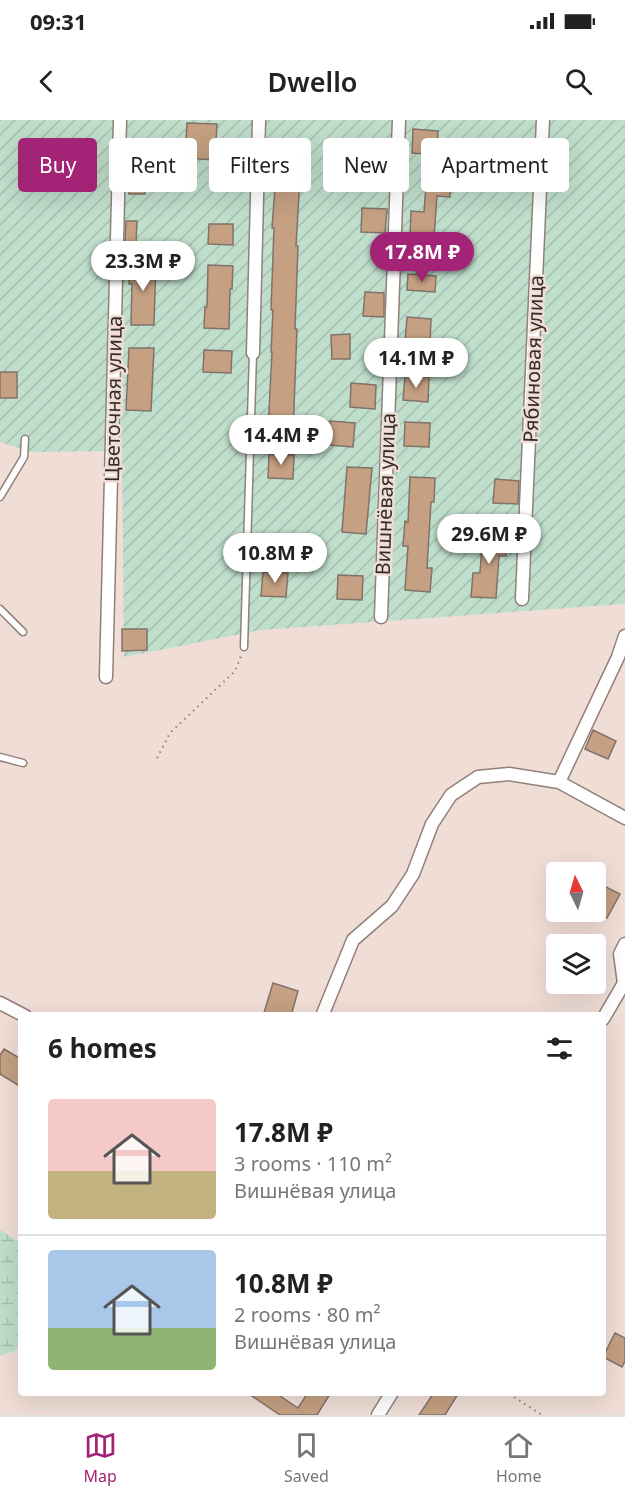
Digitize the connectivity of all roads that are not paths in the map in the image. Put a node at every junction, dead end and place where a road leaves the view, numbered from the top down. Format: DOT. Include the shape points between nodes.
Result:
graph roads {
  1 [pos="120,120"];
  2 [pos="259,120"];
  3 [pos="399,120"];
  4 [pos="543,120"];
  5 [pos="254,352"];
  6 [pos="25,439"];
  7 [pos="0,496"];
  8 [pos="522,599"];
  9 [pos="0,609"];
  10 [pos="381,617"];
  11 [pos="23,632"];
  12 [pos="625,636"];
  13 [pos="244,647"];
  14 [pos="106,677"];
  15 [pos="0,757"];
  16 [pos="23,763"];
  17 [pos="559,782"];
  18 [pos="625,818"];
  19 [pos="625,944"];
  20 [pos="625,983"];
  21 [pos="0,1003"];
  22 [pos="18,1012"];
  23 [pos="324,1012"];
  24 [pos="606,1014"];
  25 [pos="390,1396"];
  26 [pos="378,1415"];
  1 -- 14 [label="street, Цветочная улица"];
  2 -- 5 [label="street"];
  3 -- 10 [label="street, Вишнёвая улица"];
  4 -- 8 [label="street, Рябиновая улица"];
  5 -- 13 [label="lane"];
  6 -- 7 [label="lane" via="24,458"];
  9 -- 11 [label="lane"];
  12 -- 17 [label="street"];
  15 -- 16 [label="lane"];
  17 -- 18 [label="street"];
  17 -- 23 [label="street" via="509,774 478,777 451,795 432,824 412,874 392,906 353,939"];
  19 -- 20 [label="street" via="620,954"];
  20 -- 24 [label="street"];
  21 -- 22 [label="street"];
  25 -- 26 [label="street"];
}
